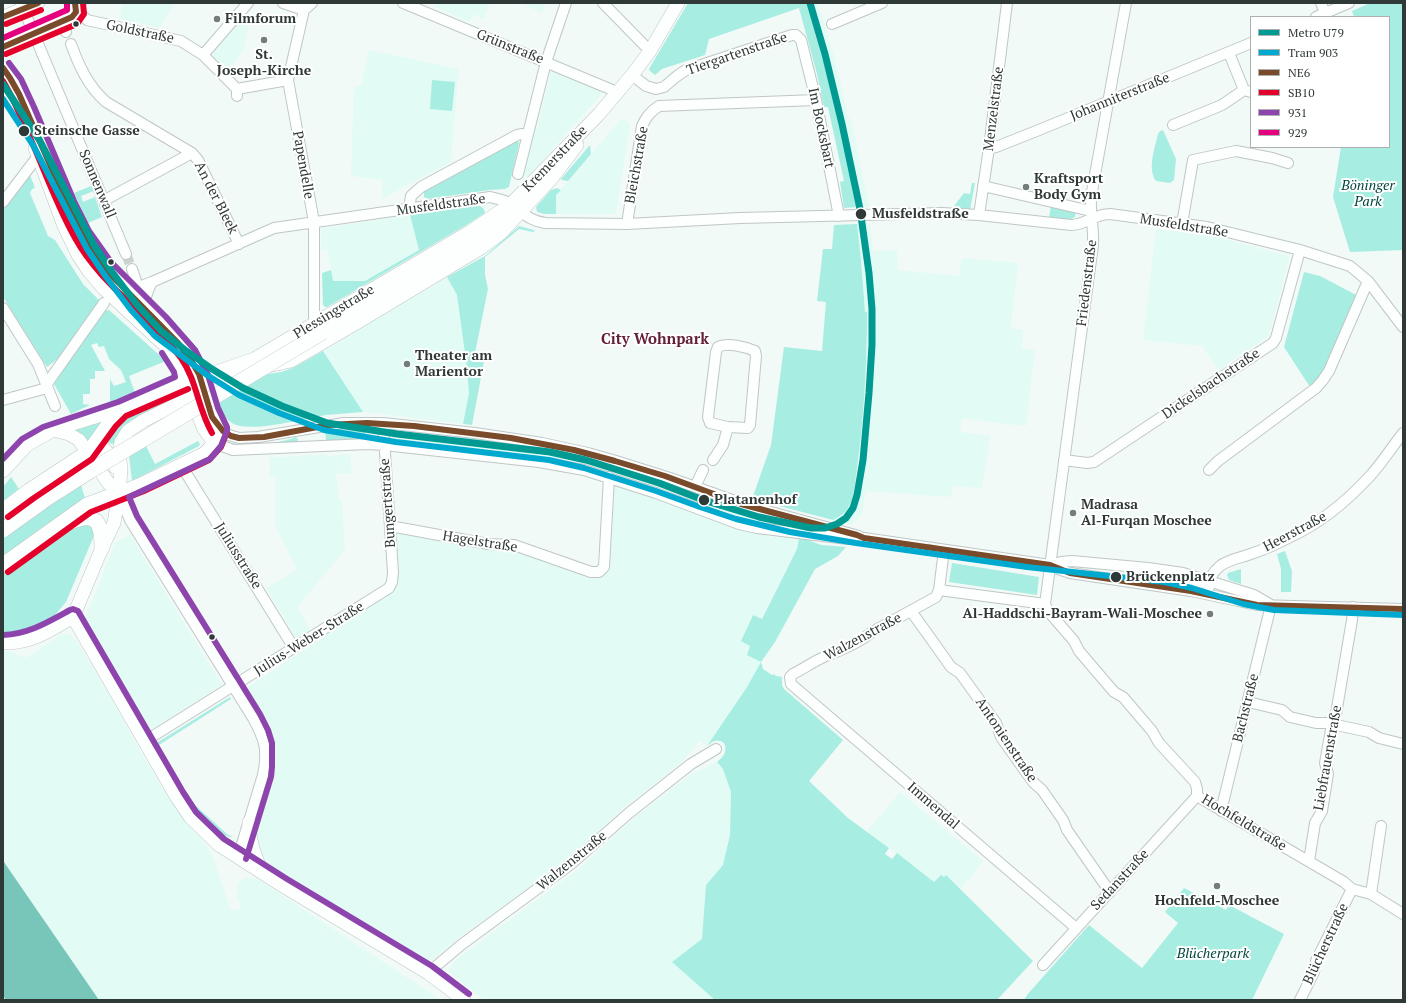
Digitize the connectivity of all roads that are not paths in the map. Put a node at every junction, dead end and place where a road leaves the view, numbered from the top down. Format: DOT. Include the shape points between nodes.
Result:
graph roads {
  1 [pos="38,3"];
  2 [pos="248,3"];
  3 [pos="283,3"];
  4 [pos="312,3"];
  5 [pos="403,3"];
  6 [pos="566,3"];
  7 [pos="603,3"];
  8 [pos="678,3"];
  9 [pos="880,3"];
  10 [pos="1007,3"];
  11 [pos="1126,3"];
  12 [pos="1320,3"];
  13 [pos="1349,3"];
  14 [pos="22,6"];
  15 [pos="75,8"];
  16 [pos="304,10"];
  17 [pos="1320,15"];
  18 [pos="3,17"];
  19 [pos="832,24"];
  20 [pos="33,34"];
  21 [pos="801,40"];
  22 [pos="71,44"];
  23 [pos="1250,44"];
  24 [pos="3,47"];
  25 [pos="650,51"];
  26 [pos="1229,53"];
  27 [pos="203,55"];
  28 [pos="546,62"];
  29 [pos="3,68"];
  30 [pos="632,76"];
  31 [pos="288,80"];
  32 [pos="3,89"];
  33 [pos="656,89"];
  34 [pos="1247,91"];
  35 [pos="617,94"];
  36 [pos="816,100"];
  37 [pos="1108,102"];
  38 [pos="659,106"];
  39 [pos="1173,125"];
  40 [pos="527,135"];
  41 [pos="989,148"];
  42 [pos="192,153"];
  43 [pos="38,156"];
  44 [pos="1288,163"];
  45 [pos="518,174"];
  46 [pos="983,186"];
  47 [pos="105,200"];
  48 [pos="3,202"];
  49 [pos="516,208"];
  50 [pos="409,209"];
  51 [pos="979,215"];
  52 [pos="1091,215"];
  53 [pos="839,216"];
  54 [pos="314,222"];
  55 [pos="627,224"];
  56 [pos="1182,224"];
  57 [pos="239,244"];
  58 [pos="1300,250"];
  59 [pos="126,254"];
  60 [pos="132,269"];
  61 [pos="1368,281"];
  62 [pos="152,282"];
  63 [pos="132,290"];
  64 [pos="104,303"];
  65 [pos="3,308"];
  66 [pos="144,308"];
  67 [pos="320,327"];
  68 [pos="1403,327"];
  69 [pos="200,377"];
  70 [pos="186,382"];
  71 [pos="47,387"];
  72 [pos="204,391"];
  73 [pos="190,398"];
  74 [pos="3,400"];
  75 [pos="55,406"];
  76 [pos="121,409"];
  77 [pos="382,423"];
  78 [pos="728,428"];
  79 [pos="219,429"];
  80 [pos="53,430"];
  81 [pos="1403,433"];
  82 [pos="214,443"];
  83 [pos="384,444"];
  84 [pos="119,452"];
  85 [pos="87,453"];
  86 [pos="713,460"];
  87 [pos="1064,460"];
  88 [pos="181,465"];
  89 [pos="703,470"];
  90 [pos="1209,470"];
  91 [pos="3,471"];
  92 [pos="609,477"];
  93 [pos="695,487"];
  94 [pos="115,489"];
  95 [pos="4,510"];
  96 [pos="390,526"];
  97 [pos="3,530"];
  98 [pos="44,535"];
  99 [pos="864,538"];
  100 [pos="102,548"];
  101 [pos="944,550"];
  102 [pos="3,565"];
  103 [pos="1050,565"];
  104 [pos="1210,580"];
  105 [pos="392,582"];
  106 [pos="1136,582"];
  107 [pos="939,590"];
  108 [pos="1211,594"];
  109 [pos="1045,604"];
  110 [pos="1271,605"];
  111 [pos="1353,607"];
  112 [pos="1403,608"];
  113 [pos="911,611"];
  114 [pos="74,617"];
  115 [pos="3,643"];
  116 [pos="294,648"];
  117 [pos="791,684"];
  118 [pos="232,687"];
  119 [pos="1248,702"];
  120 [pos="1332,724"];
  121 [pos="150,738"];
  122 [pos="1403,744"];
  123 [pos="716,749"];
  124 [pos="1197,796"];
  125 [pos="1221,811"];
  126 [pos="249,822"];
  127 [pos="1381,826"];
  128 [pos="238,857"];
  129 [pos="1308,861"];
  130 [pos="262,871"];
  131 [pos="1352,888"];
  132 [pos="1110,892"];
  133 [pos="1371,894"];
  134 [pos="1403,914"];
  135 [pos="1076,928"];
  136 [pos="1043,965"];
  137 [pos="428,973"];
  138 [pos="464,1000"];
  139 [pos="1300,1000"];
  1 -- 14 [label="main road"];
  2 -- 27 [label="street"];
  3 -- 16 [label="street"];
  4 -- 16 [label="street"];
  5 -- 28 [label="street, Grünstraße"];
  6 -- 28 [label="street"];
  7 -- 25 [label="street"];
  8 -- 25 [label="main road, Kremerstraße"];
  9 -- 19 [label="street"];
  10 -- 41 [label="street, Menzelstraße"];
  11 -- 37 [label="street, Friedenstraße"];
  12 -- 17 [label="street"];
  13 -- 17 [label="street"];
  14 -- 18 [label="main road"];
  14 -- 20 [label="street, Sonnenwall"];
  15 -- 20 [label="main road" via="64,27"];
  15 -- 27 [label="street, Goldstraße" via="87,20 182,41"];
  16 -- 31 [label="street, Papendelle"];
  20 -- 24 [label="main road"];
  20 -- 47 [label="street, Sonnenwall"];
  21 -- 33 [label="street, Tiergartenstraße" via="792,35 703,63 686,70 664,87"];
  21 -- 36 [label="street, Im Bocksbart"];
  22 -- 42 [label="street, An der Bleek" via="80,67 97,94 106,102"];
  23 -- 26 [label="street, Johanniterstraße"];
  25 -- 30 [label="main road, Kremerstraße"];
  26 -- 34 [label="street"];
  26 -- 37 [label="street, Johanniterstraße"];
  27 -- 31 [label="street, Goldstraße" via="237,92"];
  28 -- 35 [label="street, Grünstraße" via="610,88"];
  28 -- 40 [label="street"];
  29 -- 63 [label="main road" via="37,130 68,206 87,243 106,268"];
  30 -- 33 [label="street" via="646,86"];
  30 -- 35 [label="main road, Kremerstraße"];
  31 -- 54 [label="street, Papendelle"];
  32 -- 43 [label="main road" via="20,114"];
  33 -- 38 [label="street"];
  34 -- 39 [label="street" via="1222,105"];
  35 -- 49 [label="main road, Kremerstraße" via="552,178"];
  36 -- 38 [label="street"];
  36 -- 53 [label="street, Im Bocksbart"];
  37 -- 41 [label="street, Johanniterstraße"];
  37 -- 52 [label="street, Friedenstraße" via="1092,191"];
  38 -- 55 [label="street, Bleichstraße" via="645,119 642,126"];
  40 -- 45 [label="street"];
  40 -- 50 [label="street" via="517,135 421,187 411,196"];
  41 -- 46 [label="street, Menzelstraße"];
  42 -- 47 [label="street"];
  42 -- 57 [label="street, An der Bleek" via="198,160"];
  43 -- 48 [label="street"];
  43 -- 70 [label="main road" via="64,226 78,255 103,288 170,350"];
  44 -- 56 [label="street" via="1236,151 1193,160"];
  46 -- 51 [label="street, Menzelstraße"];
  46 -- 52 [label="street" via="1042,199"];
  47 -- 59 [label="street, Sonnenwall"];
  49 -- 50 [label="street, Musfeldstraße" via="505,201 490,197"];
  49 -- 55 [label="street, Musfeldstraße" via="532,220 544,223"];
  49 -- 67 [label="main road, Plessingstraße" via="471,231"];
  49 -- 67 [label="highway, Plessingstraße" via="480,238"];
  49 -- 72 [label="main road, Plessingstraße" via="501,233 360,321 291,361 244,370"];
  50 -- 54 [label="street, Musfeldstraße"];
  51 -- 52 [label="street, Musfeldstraße" via="1071,226 1085,223"];
  51 -- 53 [label="street, Musfeldstraße" via="942,213"];
  52 -- 56 [label="street, Musfeldstraße" via="1110,214"];
  52 -- 87 [label="street, Friedenstraße" via="1093,245"];
  53 -- 55 [label="street, Musfeldstraße"];
  54 -- 57 [label="street, Musfeldstraße" via="274,228"];
  54 -- 67 [label="street, Papendelle" via="314,317"];
  56 -- 58 [label="street, Musfeldstraße" via="1207,227"];
  57 -- 62 [label="street, Musfeldstraße"];
  58 -- 61 [label="street, Musfeldstraße" via="1350,266"];
  58 -- 87 [label="street, Dickelsbachstraße" via="1273,343 1094,462"];
  60 -- 63 [label="street" via="136,281"];
  61 -- 68 [label="street, Musfeldstraße"];
  61 -- 90 [label="street" via="1323,380"];
  62 -- 63 [label="street, Musfeldstraße"];
  62 -- 66 [label="street" via="145,297"];
  63 -- 66 [label="main road"];
  64 -- 71 [label="street"];
  65 -- 71 [label="street" via="38,364"];
  66 -- 69 [label="main road" via="178,343"];
  67 -- 69 [label="main road, Plessingstraße" via="254,358"];
  67 -- 97 [label="highway, Plessingstraße, bridge" via="49,497"];
  69 -- 70 [label="main road, Plessingstraße"];
  69 -- 72 [label="main road"];
  70 -- 73 [label="main road"];
  70 -- 76 [label="main road, Plessingstraße"];
  71 -- 74 [label="street"];
  71 -- 75 [label="street"];
  72 -- 73 [label="main road, Plessingstraße"];
  72 -- 79 [label="main road"];
  73 -- 82 [label="main road" via="204,429"];
  73 -- 84 [label="main road, Plessingstraße" via="128,430"];
  76 -- 80 [label="main road, Plessingstraße"];
  76 -- 85 [label="main road, Plessingstraße"];
  77 -- 79 [label="street" via="344,423 238,438"];
  77 -- 83 [label="street, Bungertstraße"];
  77 -- 93 [label="street" via="542,443 609,459"];
  78 -- 78 [label="street" via="745,429 750,425 756,356 755,351 751,349 725,345 718,347 716,352 708,417 710,422"];
  78 -- 86 [label="street"];
  79 -- 82 [label="main road"];
  80 -- 85 [label="main road" via="69,434 79,440"];
  80 -- 91 [label="main road, Plessingstraße" via="27,445"];
  81 -- 104 [label="street, Heerstraße" via="1370,476 1345,502 1293,536 1223,564"];
  82 -- 83 [label="street" via="233,450"];
  82 -- 88 [label="main road" via="205,453"];
  83 -- 92 [label="street" via="539,462"];
  83 -- 96 [label="street, Bungertstraße"];
  84 -- 85 [label="main road" via="106,444 95,446"];
  84 -- 94 [label="main road"];
  85 -- 94 [label="main road"];
  85 -- 94 [label="main road" via="105,450 111,456"];
  85 -- 95 [label="highway"];
  87 -- 103 [label="street, Friedenstraße"];
  88 -- 94 [label="main road" via="142,484"];
  88 -- 116 [label="street, Juliusstraße"];
  89 -- 93 [label="street"];
  92 -- 96 [label="street, Hagelstraße" via="604,567 599,572 591,572 514,545 488,544"];
  92 -- 99 [label="street" via="743,525 848,539"];
  93 -- 99 [label="street" via="749,506"];
  94 -- 98 [label="highway" via="87,504"];
  94 -- 100 [label="main road"];
  94 -- 118 [label="street" via="130,520"];
  96 -- 105 [label="street, Bungertstraße"];
  98 -- 100 [label="highway" via="78,518 89,517 100,527"];
  98 -- 102 [label="highway"];
  99 -- 101 [label="street"];
  100 -- 114 [label="main road"];
  101 -- 103 [label="street"];
  101 -- 107 [label="street"];
  103 -- 104 [label="street" via="1072,561 1148,568"];
  103 -- 106 [label="street" via="1070,573"];
  103 -- 109 [label="street"];
  104 -- 106 [label="street" via="1198,584 1150,576"];
  104 -- 108 [label="street"];
  104 -- 110 [label="street" via="1254,595"];
  105 -- 116 [label="street, Julius-Weber-Straße" via="389,588 378,596"];
  106 -- 108 [label="street"];
  107 -- 109 [label="street"];
  107 -- 113 [label="street, Walzenstraße" via="936,597"];
  108 -- 110 [label="street" via="1257,605"];
  109 -- 124 [label="street, Hochfeldstraße" via="1074,641 1079,652 1114,692 1123,697 1159,743 1195,782"];
  110 -- 111 [label="street"];
  110 -- 119 [label="street, Bachstraße"];
  111 -- 112 [label="street"];
  111 -- 120 [label="street, Liebfrauenstraße"];
  113 -- 117 [label="street, Walzenstraße" via="865,638 793,674 790,677"];
  113 -- 132 [label="street, Antonienstraße" via="996,723 1001,737 1059,814 1067,830"];
  114 -- 115 [label="main road" via="34,639"];
  114 -- 128 [label="main road" via="190,817 219,845"];
  116 -- 118 [label="street, Julius-Weber-Straße"];
  117 -- 135 [label="street, Immendal"];
  118 -- 121 [label="street, Julius-Weber-Straße"];
  118 -- 126 [label="street" via="260,731 266,747 266,762"];
  119 -- 120 [label="street" via="1282,710 1290,717"];
  119 -- 125 [label="street, Bachstraße"];
  120 -- 122 [label="street" via="1369,732 1379,738"];
  120 -- 129 [label="street, Liebfrauenstraße" via="1325,763 1328,774 1322,811 1315,823"];
  123 -- 137 [label="street, Walzenstraße" via="691,764 629,813 571,864 461,945"];
  124 -- 125 [label="street, Hochfeldstraße"];
  124 -- 132 [label="street, Sedanstraße"];
  125 -- 129 [label="street, Hochfeldstraße"];
  126 -- 128 [label="street"];
  126 -- 130 [label="main road" via="254,856"];
  127 -- 133 [label="street"];
  128 -- 130 [label="main road"];
  129 -- 131 [label="street, Hochfeldstraße"];
  130 -- 137 [label="main road"];
  131 -- 133 [label="street, Hochfeldstraße"];
  131 -- 139 [label="street, Blücherstraße"];
  132 -- 135 [label="street, Sedanstraße"];
  133 -- 134 [label="street, Hochfeldstraße"];
  135 -- 136 [label="street, Sedanstraße"];
  137 -- 138 [label="main road"];
}
